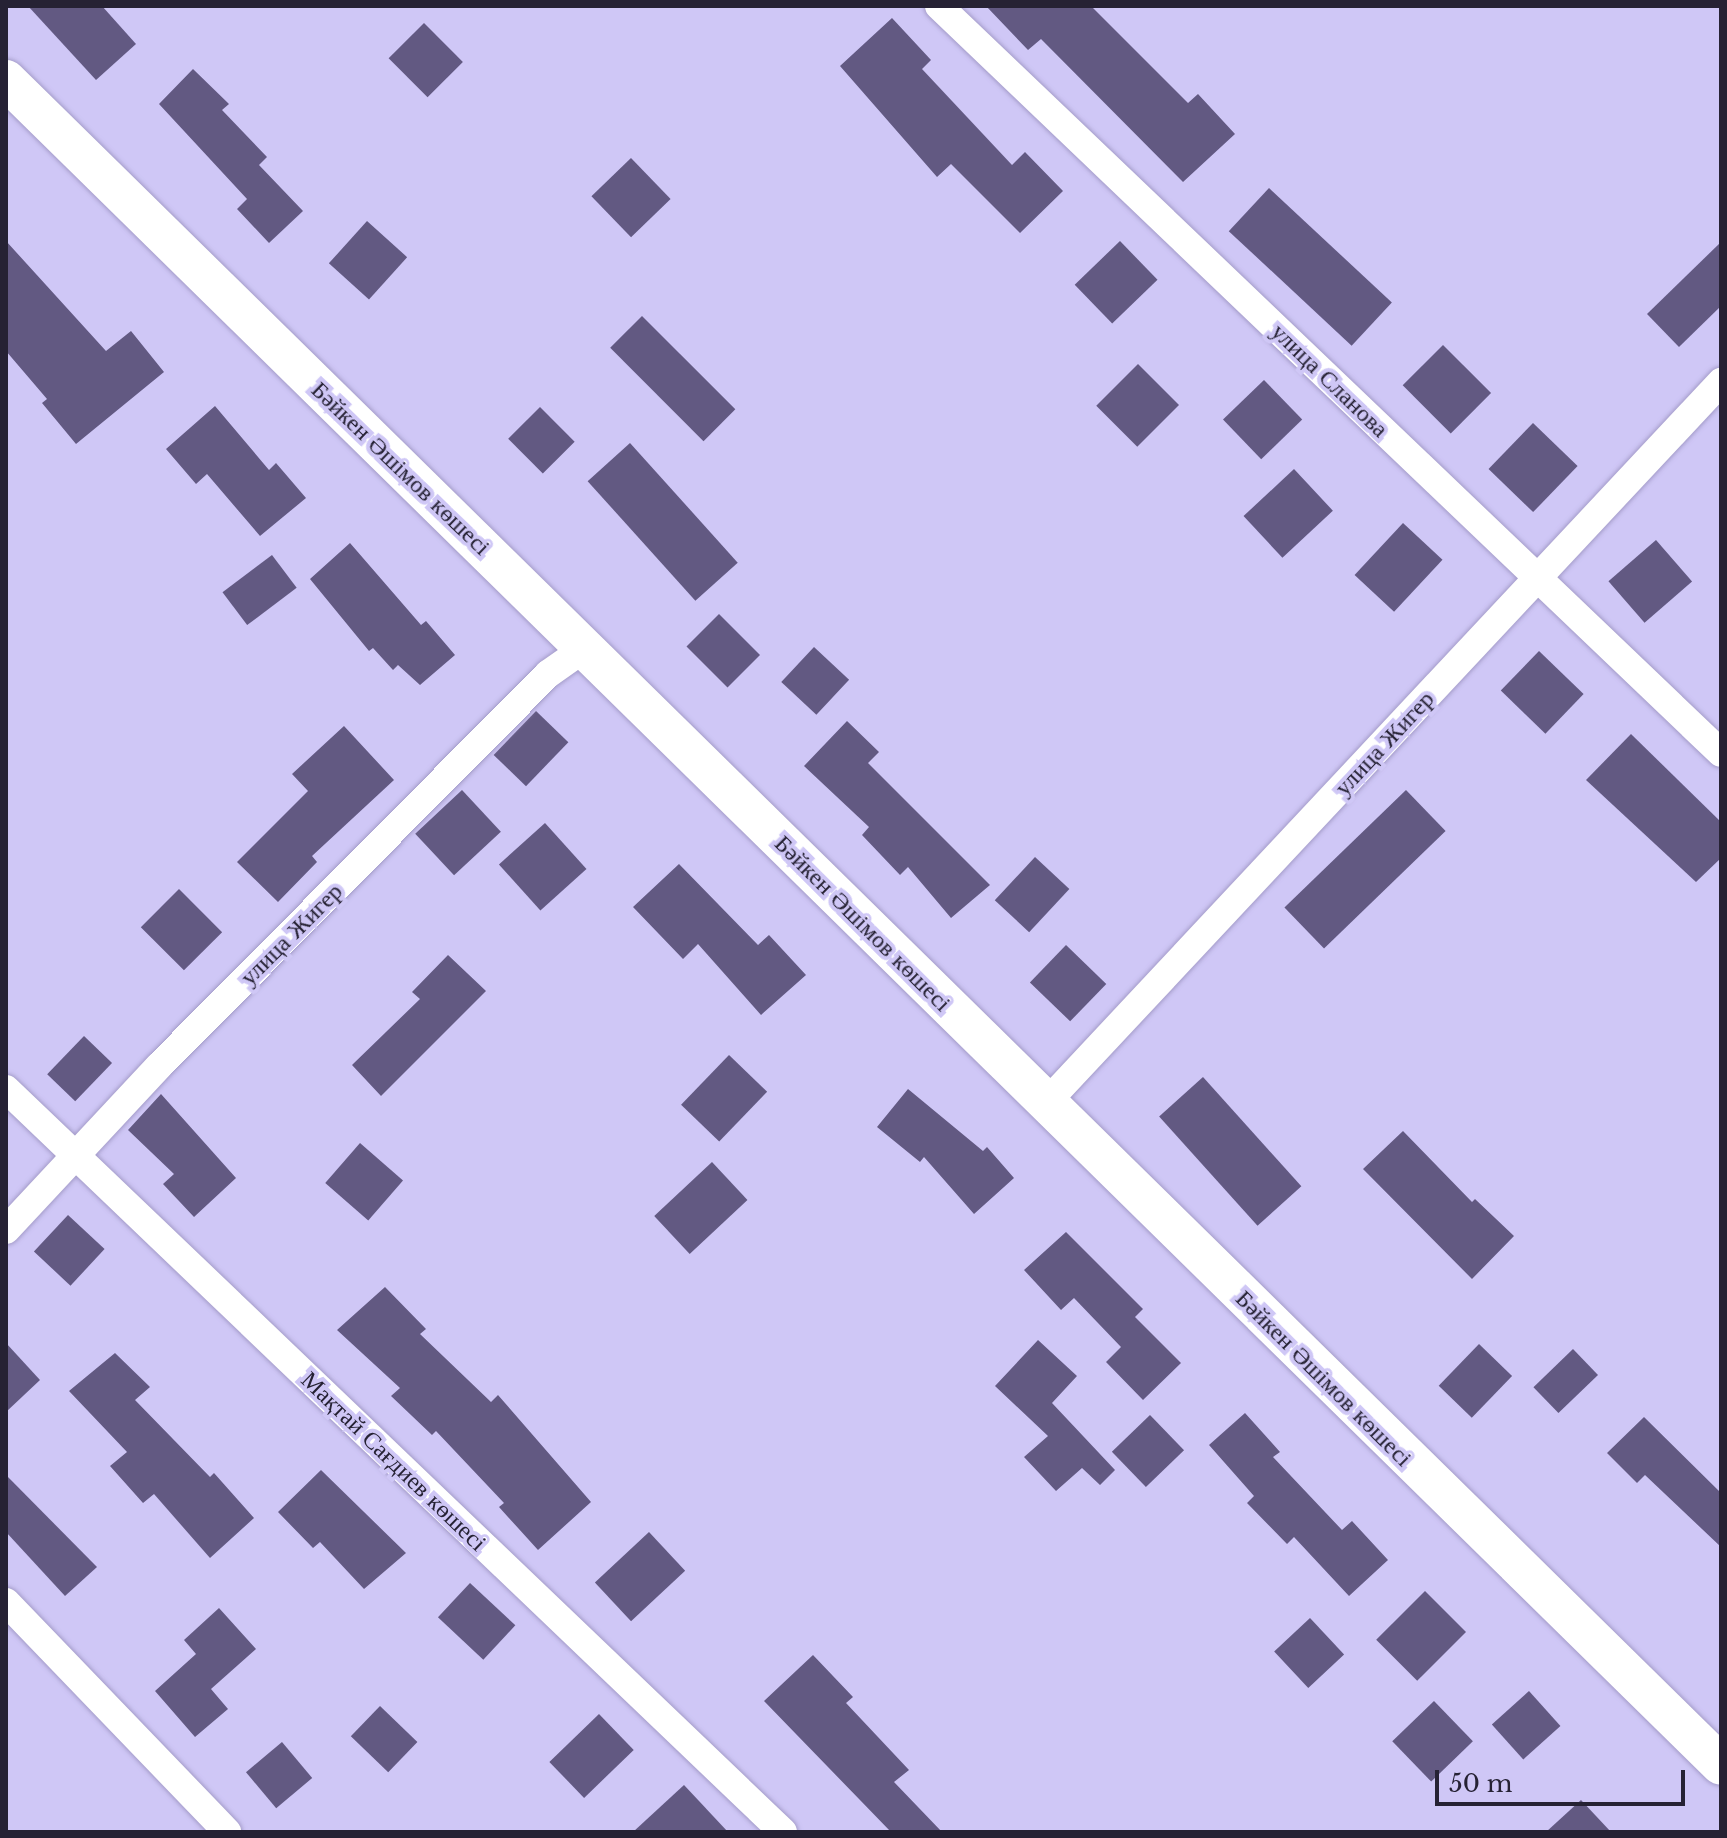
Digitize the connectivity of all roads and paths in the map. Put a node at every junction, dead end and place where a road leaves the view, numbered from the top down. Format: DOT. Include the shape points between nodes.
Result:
graph roads {
  1 [pos="939,6"];
  2 [pos="6,80"];
  3 [pos="1721,382"];
  4 [pos="1538,579"];
  5 [pos="585,648"];
  6 [pos="1721,753"];
  7 [pos="6,1089"];
  8 [pos="1046,1103"];
  9 [pos="75,1156"];
  10 [pos="6,1230"];
  11 [pos="6,1602"];
  12 [pos="1721,1765"];
  13 [pos="227,1832"];
  14 [pos="783,1832"];
  1 -- 4 [label="street, улица Сланова"];
  2 -- 5 [label="main road, Бәйкен Әшімов көшесі"];
  3 -- 4 [label="street, улица Жигер"];
  4 -- 6 [label="street, улица Сланова"];
  4 -- 8 [label="street, улица Жигер"];
  5 -- 8 [label="main road, Бәйкен Әшімов көшесі"];
  5 -- 9 [label="street, улица Жигер" via="548,674"];
  7 -- 9 [label="street, Мақтай Сағдиев көшесі"];
  8 -- 12 [label="main road, Бәйкен Әшімов көшесі"];
  9 -- 10 [label="street, улица Жигер"];
  9 -- 14 [label="street, Мақтай Сағдиев көшесі"];
  11 -- 13 [label="street"];
}
